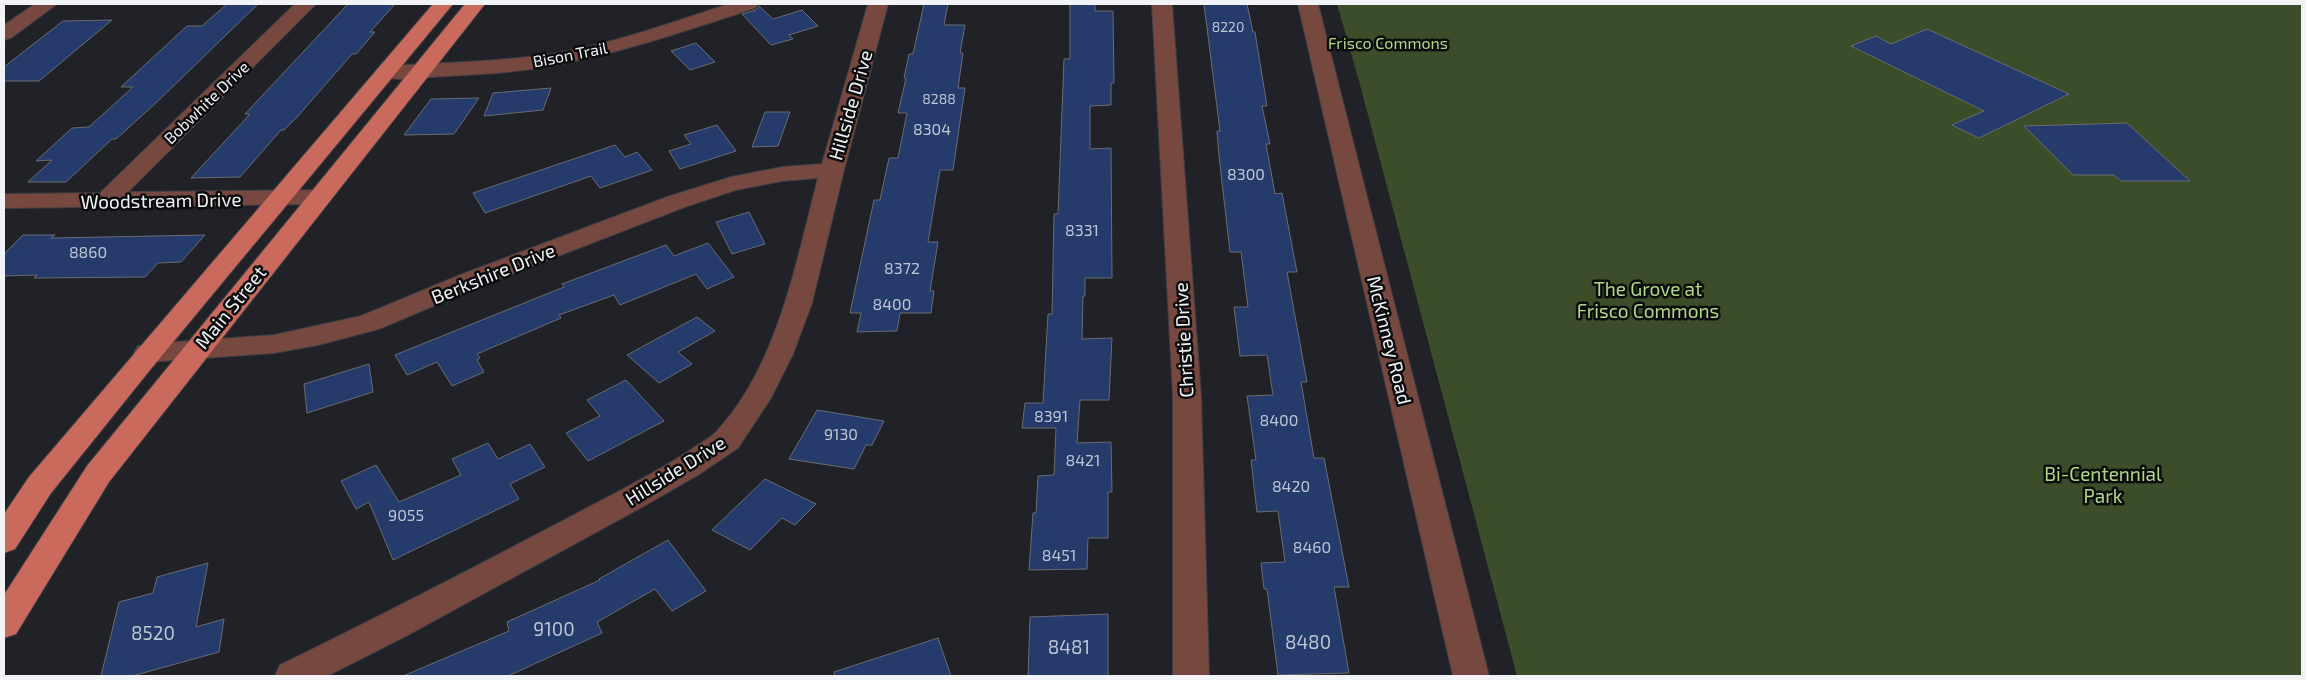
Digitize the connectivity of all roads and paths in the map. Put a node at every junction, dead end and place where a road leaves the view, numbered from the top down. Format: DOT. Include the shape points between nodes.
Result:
graph roads {
  1 [pos="47,4"];
  2 [pos="306,4"];
  3 [pos="443,4"];
  4 [pos="475,4"];
  5 [pos="748,4"];
  6 [pos="878,4"];
  7 [pos="1162,4"];
  8 [pos="1308,4"];
  9 [pos="4,34"];
  10 [pos="421,71"];
  11 [pos="386,72"];
  12 [pos="832,170"];
  13 [pos="318,197"];
  14 [pos="280,198"];
  15 [pos="4,201"];
  16 [pos="105,201"];
  17 [pos="195,351"];
  18 [pos="148,353"];
  19 [pos="4,540"];
  20 [pos="4,624"];
  21 [pos="293,676"];
  22 [pos="1191,676"];
  23 [pos="1471,676"];
  1 -- 9 [label="street"];
  2 -- 16 [label="street, Bobwhite Drive"];
  3 -- 11 [label="main road, Main Street"];
  4 -- 10 [label="main road, Main Street"];
  5 -- 10 [label="street, Bison Trail" via="646,38 588,52 514,65"];
  6 -- 12 [label="street, Hillside Drive"];
  7 -- 22 [label="street, Christie Drive" via="1187,396"];
  8 -- 23 [label="street, McKinney Road"];
  10 -- 11 [label="street, Bison Trail"];
  10 -- 13 [label="main road, Main Street"];
  11 -- 14 [label="main road, Main Street"];
  12 -- 17 [label="street, Berkshire Drive" via="782,174 731,184 676,202 369,323 274,344"];
  12 -- 21 [label="street, Hillside Drive" via="799,303 757,398 727,440 633,498 394,626"];
  13 -- 14 [label="street, Woodstream Drive"];
  13 -- 17 [label="main road, Main Street"];
  14 -- 16 [label="street, Woodstream Drive"];
  14 -- 18 [label="main road, Main Street"];
  15 -- 16 [label="street, Woodstream Drive"];
  17 -- 18 [label="street, Berkshire Drive"];
  17 -- 20 [label="main road, Main Street" via="98,474"];
  18 -- 19 [label="main road, Main Street" via="40,485"];
}
